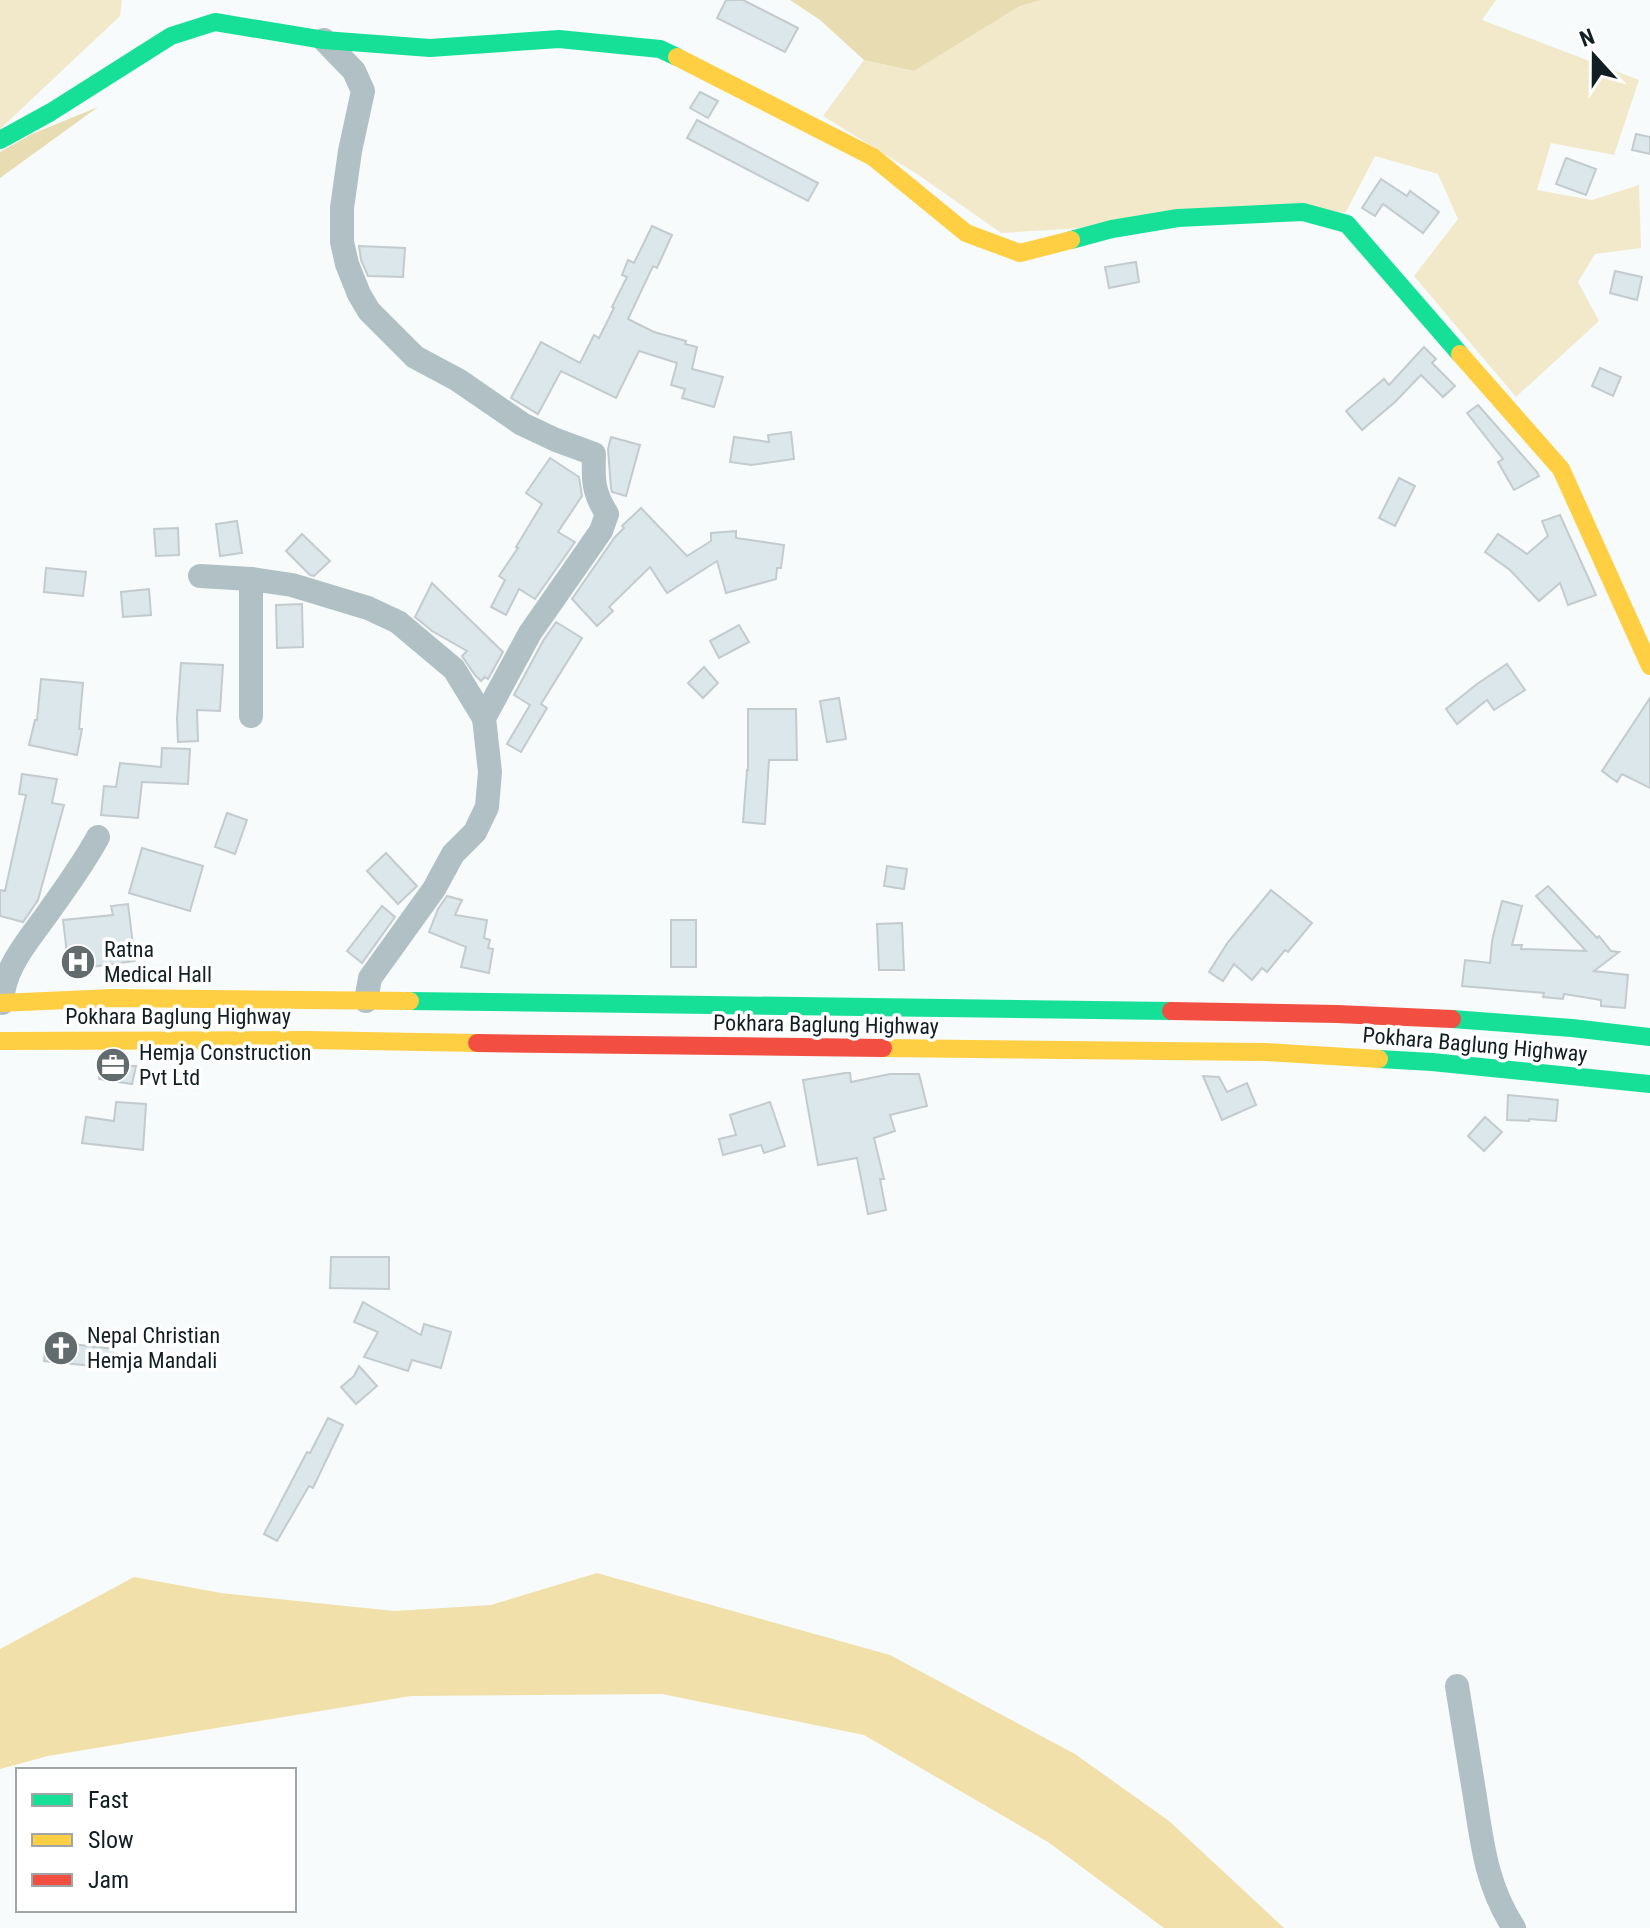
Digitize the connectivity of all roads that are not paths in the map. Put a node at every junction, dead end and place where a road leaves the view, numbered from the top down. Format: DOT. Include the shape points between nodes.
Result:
graph roads {
  1 [pos="324,40"];
  2 [pos="0,140"];
  3 [pos="200,576"];
  4 [pos="251,579"];
  5 [pos="1650,666"];
  6 [pos="251,716"];
  7 [pos="484,718"];
  8 [pos="98,837"];
  9 [pos="366,1001"];
  10 [pos="1,1003"];
  11 [pos="1650,1037"];
  12 [pos="0,1041"];
  13 [pos="1650,1084"];
  14 [pos="1457,1686"];
  15 [pos="1514,1928"];
  1 -- 2 [label="main road" via="215,22 171,36"];
  1 -- 5 [label="main road" via="430,48 559,39 660,49 873,157 966,233 1020,253 1178,218 1303,212 1347,224 1561,469"];
  1 -- 7 [label="street" via="354,71 363,91 342,208 342,242 369,311 415,357 522,424 594,454 593,481 607,514 601,531 530,633"];
  3 -- 4 [label="street"];
  4 -- 6 [label="street"];
  4 -- 7 [label="street" via="292,585 398,622 454,669"];
  7 -- 9 [label="street" via="490,772 487,807 475,832 453,854 370,978"];
  8 -- 10 [label="street" via="11,966"];
  9 -- 10 [label="main road, Pokhara Baglung Highway" via="112,998"];
  9 -- 11 [label="main road, Pokhara Baglung Highway" via="1399,1015"];
  12 -- 13 [label="main road, Pokhara Baglung Highway" via="1265,1052"];
  14 -- 15 [label="street" via="1491,1884"];
}
